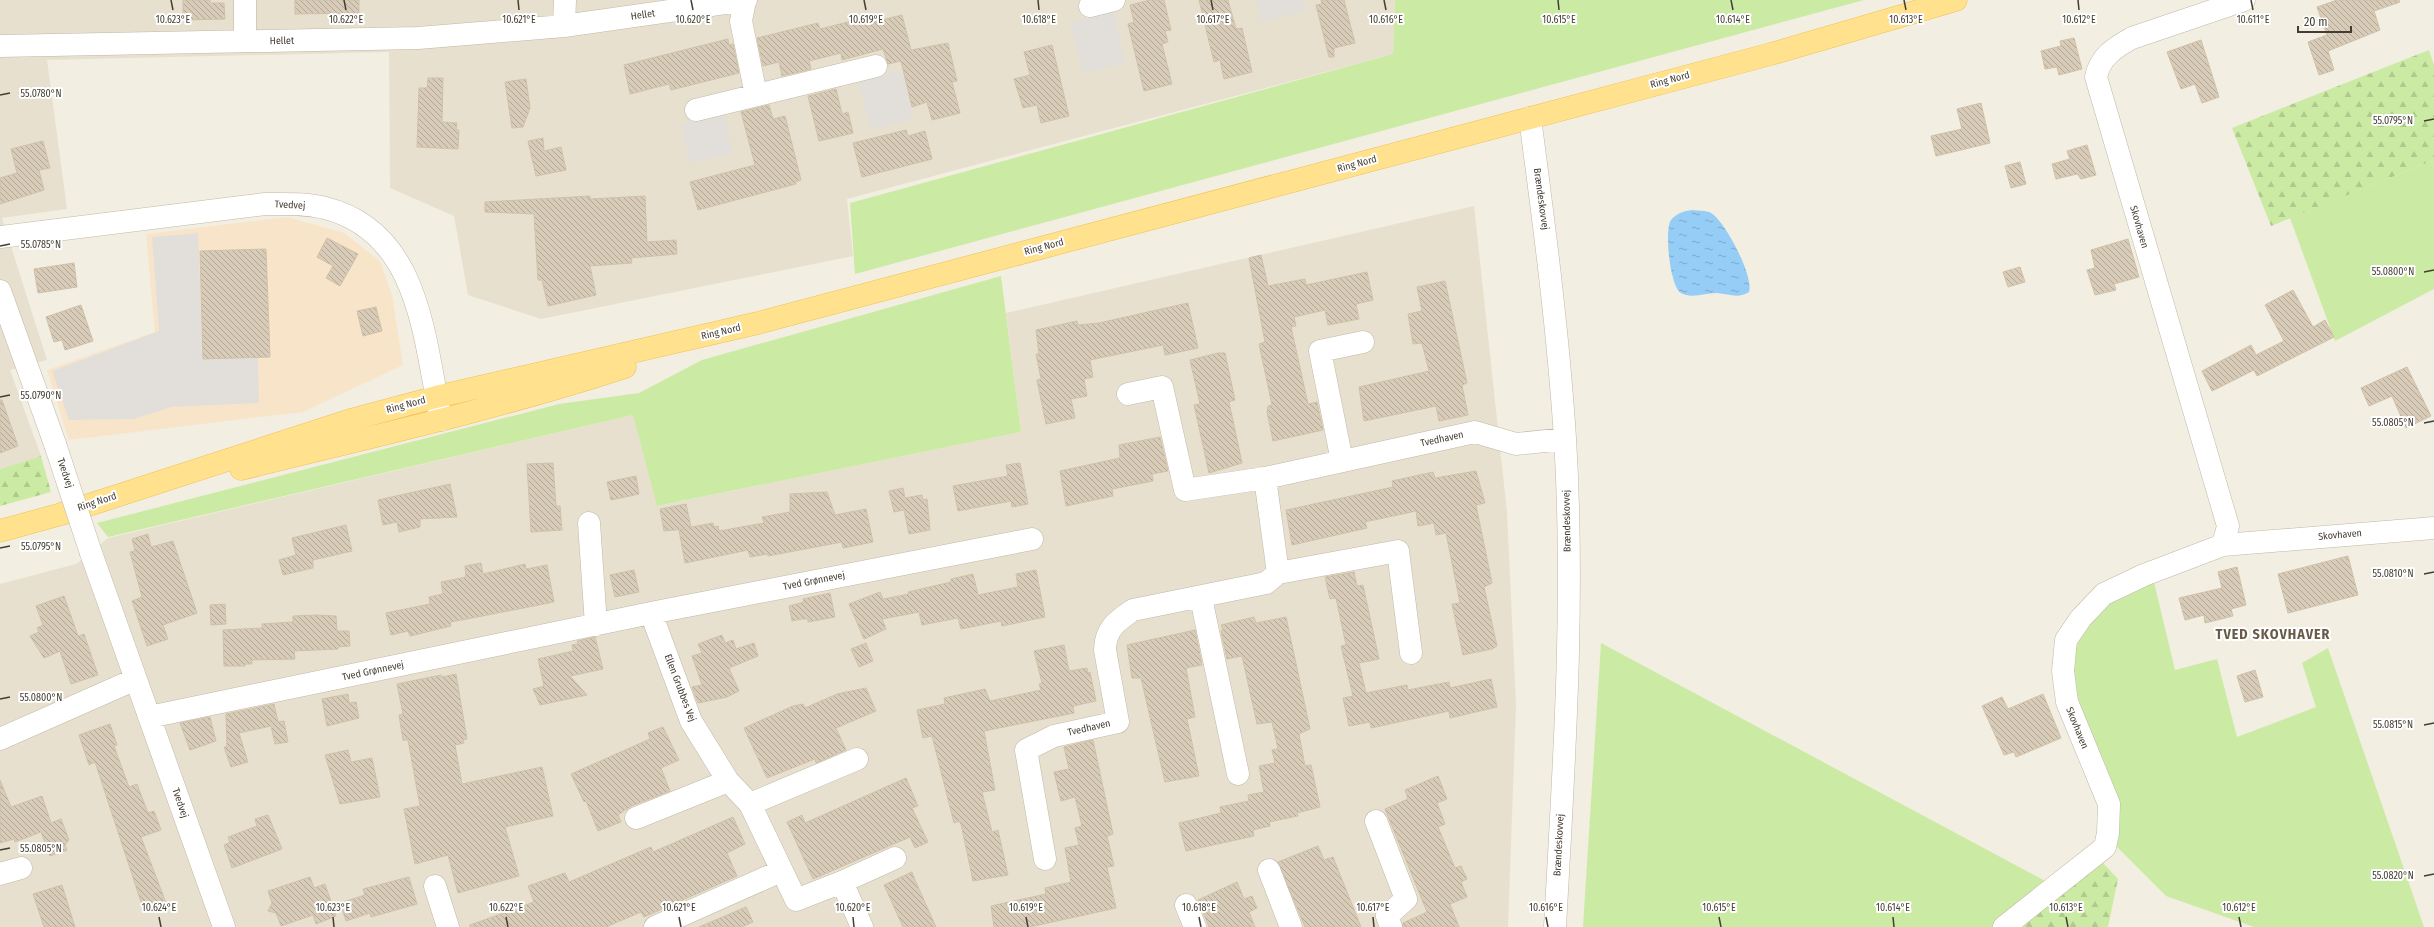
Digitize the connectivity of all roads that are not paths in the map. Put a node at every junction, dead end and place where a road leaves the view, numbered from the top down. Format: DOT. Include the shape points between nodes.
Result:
graph roads {
  1 [pos="245,0"];
  2 [pos="565,0"];
  3 [pos="746,0"];
  4 [pos="1114,0"];
  5 [pos="1956,0"];
  6 [pos="2244,0"];
  7 [pos="1090,6"];
  8 [pos="564,26"];
  9 [pos="245,41"];
  10 [pos="0,46"];
  11 [pos="876,66"];
  12 [pos="756,95"];
  13 [pos="696,110"];
  14 [pos="1530,118"];
  15 [pos="0,237"];
  16 [pos="1,294"];
  17 [pos="758,324"];
  18 [pos="1363,342"];
  19 [pos="1128,394"];
  20 [pos="436,397"];
  21 [pos="441,420"];
  22 [pos="1565,439"];
  23 [pos="1342,461"];
  24 [pos="1265,478"];
  25 [pos="61,514"];
  26 [pos="589,523"];
  27 [pos="2434,528"];
  28 [pos="0,531"];
  29 [pos="1032,539"];
  30 [pos="2223,545"];
  31 [pos="1278,572"];
  32 [pos="1201,598"];
  33 [pos="651,613"];
  34 [pos="596,625"];
  35 [pos="1411,653"];
  36 [pos="136,679"];
  37 [pos="149,717"];
  38 [pos="0,738"];
  39 [pos="857,760"];
  40 [pos="1238,774"];
  41 [pos="728,781"];
  42 [pos="750,804"];
  43 [pos="636,818"];
  44 [pos="1376,821"];
  45 [pos="895,858"];
  46 [pos="1045,859"];
  47 [pos="21,868"];
  48 [pos="1270,870"];
  49 [pos="782,871"];
  50 [pos="0,874"];
  51 [pos="842,882"];
  52 [pos="435,886"];
  53 [pos="1186,904"];
  54 [pos="667,925"];
  55 [pos="224,927"];
  56 [pos="448,927"];
  57 [pos="862,927"];
  58 [pos="1195,927"];
  59 [pos="1291,927"];
  60 [pos="1391,927"];
  61 [pos="1555,927"];
  62 [pos="2004,927"];
  1 -- 9 [label="street"];
  2 -- 8 [label="street"];
  3 -- 8 [label="street, Hellet"];
  3 -- 12 [label="street, Hellet" via="741,21"];
  4 -- 7 [label="street"];
  5 -- 14 [label="main road, Ring Nord" via="1771,54"];
  6 -- 30 [label="street, Skovhaven" via="2132,38 2115,47 2106,56 2098,66 2096,77 2222,503 2228,526"];
  8 -- 9 [label="street, Hellet" via="418,38"];
  9 -- 10 [label="street, Hellet"];
  11 -- 12 [label="street"];
  12 -- 13 [label="street"];
  14 -- 17 [label="main road, Ring Nord"];
  14 -- 22 [label="street, Brændeskovvej" via="1554,293"];
  15 -- 20 [label="street, Tvedvej" via="265,204 298,204 326,208 368,229 390,250 404,269 417,304"];
  16 -- 36 [label="street, Tvedvej, bridge"];
  17 -- 20 [label="main road, Ring Nord"];
  17 -- 21 [label="main road, Ring Nord" via="569,385"];
  18 -- 23 [label="street" via="1320,351"];
  19 -- 24 [label="street, Tvedhaven" via="1162,387 1185,490"];
  20 -- 21 [label="street, Tvedvej"];
  20 -- 25 [label="main road, Ring Nord" via="354,418"];
  21 -- 25 [label="main road, Ring Nord"];
  22 -- 23 [label="street, Tvedhaven" via="1516,444 1475,432"];
  22 -- 61 [label="street, Brændeskovvej" via="1568,687"];
  23 -- 24 [label="street, Tvedhaven"];
  24 -- 31 [label="street"];
  25 -- 28 [label="main road, Ring Nord"];
  26 -- 34 [label="street"];
  27 -- 30 [label="street, Skovhaven"];
  29 -- 33 [label="street, Tved Grønnevej"];
  30 -- 62 [label="street, Skovhaven" via="2144,575 2104,594 2081,618 2066,640 2063,671 2067,702 2109,804 2105,847"];
  31 -- 32 [label="street, Tvedhaven" via="1266,583"];
  31 -- 35 [label="street, Tvedhaven" via="1398,551"];
  32 -- 40 [label="street"];
  32 -- 46 [label="street, Tvedhaven" via="1133,610 1116,621 1108,631 1105,650 1118,722 1054,736 1026,750"];
  33 -- 34 [label="street, Tved Grønnevej"];
  33 -- 41 [label="street, Ellen Grubbes Vej" via="691,721"];
  34 -- 37 [label="street, Tved Grønnevej"];
  36 -- 37 [label="street, Tvedvej"];
  36 -- 38 [label="street"];
  37 -- 55 [label="street, Tvedvej"];
  39 -- 42 [label="street"];
  41 -- 42 [label="street, Ellen Grubbes Vej"];
  41 -- 43 [label="street"];
  42 -- 49 [label="street, Ellen Grubbes Vej"];
  44 -- 60 [label="street" via="1406,899 1387,916"];
  45 -- 51 [label="street, Ellen Grubbes Vej"];
  47 -- 50 [label="street"];
  48 -- 59 [label="street"];
  49 -- 51 [label="street, Ellen Grubbes Vej" via="796,900"];
  49 -- 54 [label="street"];
  51 -- 57 [label="street"];
  52 -- 56 [label="street"];
  53 -- 58 [label="street"];
}
